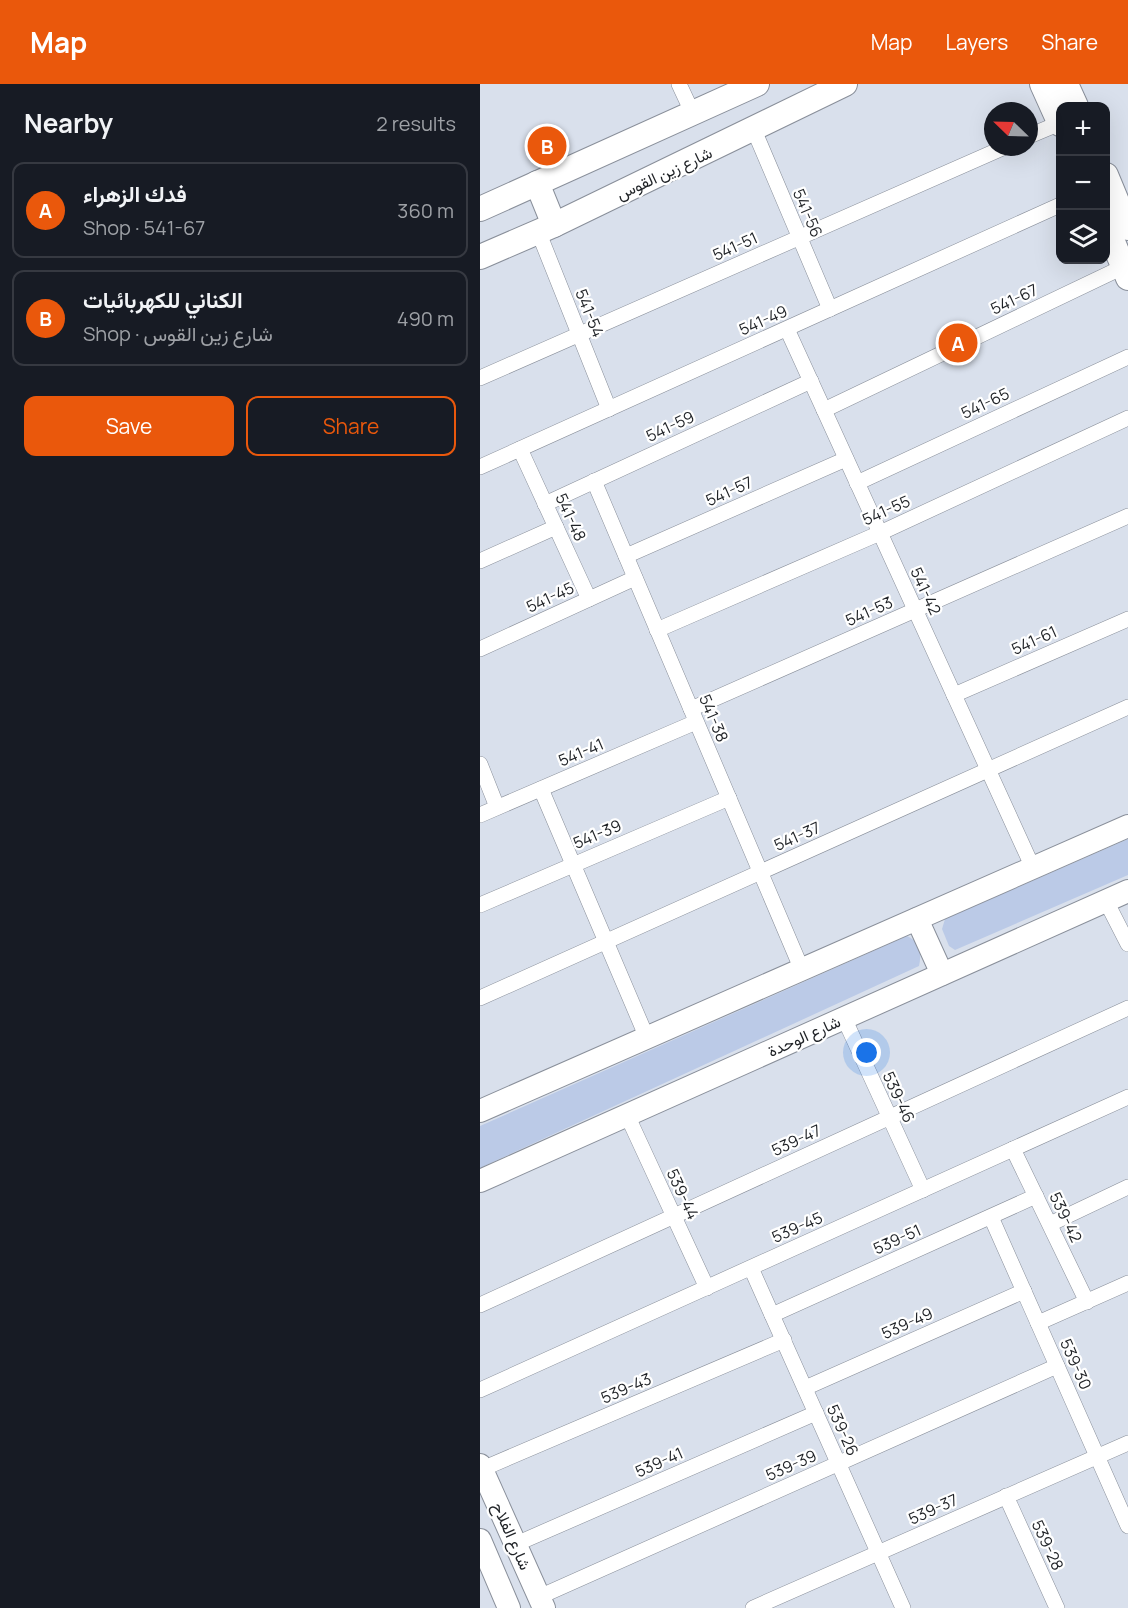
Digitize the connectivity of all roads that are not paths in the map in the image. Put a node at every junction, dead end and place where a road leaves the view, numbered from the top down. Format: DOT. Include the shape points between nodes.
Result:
graph roads {
  1 [pos="679,84"];
  2 [pos="757,84"];
  3 [pos="845,84"];
  4 [pos="1042,84"];
  5 [pos="1066,84"];
  6 [pos="1074,102"];
  7 [pos="693,114"];
  8 [pos="1056,115"];
  9 [pos="1056,126"];
  10 [pos="754,130"];
  11 [pos="1038,133"];
  12 [pos="985,156"];
  13 [pos="537,183"];
  14 [pos="1110,185"];
  15 [pos="1056,207"];
  16 [pos="480,209"];
  17 [pos="546,228"];
  18 [pos="1128,228"];
  19 [pos="1110,235"];
  20 [pos="799,238"];
  21 [pos="480,257"];
  22 [pos="1126,273"];
  23 [pos="830,309"];
  24 [pos="787,329"];
  25 [pos="579,334"];
  26 [pos="1128,357"];
  27 [pos="480,378"];
  28 [pos="811,381"];
  29 [pos="609,409"];
  30 [pos="824,410"];
  31 [pos="1128,418"];
  32 [pos="520,449"];
  33 [pos="846,459"];
  34 [pos="480,467"];
  35 [pos="594,481"];
  36 [pos="857,483"];
  37 [pos="545,504"];
  38 [pos="1128,516"];
  39 [pos="556,527"];
  40 [pos="880,532"];
  41 [pos="626,556"];
  42 [pos="480,561"];
  43 [pos="635,578"];
  44 [pos="588,599"];
  45 [pos="915,610"];
  46 [pos="1128,619"];
  47 [pos="657,630"];
  48 [pos="480,649"];
  49 [pos="954,695"];
  50 [pos="1128,707"];
  51 [pos="694,715"];
  52 [pos="480,764"];
  53 [pos="988,770"];
  54 [pos="541,789"];
  55 [pos="729,798"];
  56 [pos="497,807"];
  57 [pos="480,815"];
  58 [pos="1128,826"];
  59 [pos="573,863"];
  60 [pos="1033,868"];
  61 [pos="760,872"];
  62 [pos="1128,891"];
  63 [pos="1106,901"];
  64 [pos="480,905"];
  65 [pos="918,919"];
  66 [pos="606,942"];
  67 [pos="1128,944"];
  68 [pos="802,970"];
  69 [pos="942,974"];
  70 [pos="480,998"];
  71 [pos="1128,1008"];
  72 [pos="844,1018"];
  73 [pos="647,1038"];
  74 [pos="1128,1097"];
  75 [pos="480,1111"];
  76 [pos="627,1115"];
  77 [pos="889,1118"];
  78 [pos="1013,1149"];
  79 [pos="480,1181"];
  80 [pos="1128,1187"];
  81 [pos="923,1190"];
  82 [pos="1036,1196"];
  83 [pos="674,1216"];
  84 [pos="991,1217"];
  85 [pos="1050,1224"];
  86 [pos="751,1268"];
  87 [pos="1128,1283"];
  88 [pos="707,1287"];
  89 [pos="1024,1291"];
  90 [pos="1087,1302"];
  91 [pos="480,1305"];
  92 [pos="772,1315"];
  93 [pos="1038,1323"];
  94 [pos="784,1340"];
  95 [pos="1057,1366"];
  96 [pos="805,1388"];
  97 [pos="480,1390"];
  98 [pos="816,1413"];
  99 [pos="1128,1443"];
  100 [pos="1097,1456"];
  101 [pos="838,1464"];
  102 [pos="481,1467"];
  103 [pos="1006,1496"];
  104 [pos="1128,1526"];
  105 [pos="480,1540"];
  106 [pos="516,1544"];
  107 [pos="878,1553"];
  108 [pos="487,1573"];
  109 [pos="542,1603"];
  110 [pos="509,1608"];
  111 [pos="753,1608"];
  112 [pos="903,1608"];
  113 [pos="1057,1608"];
  1 -- 7 [label="street"];
  2 -- 7 [label="main road"];
  3 -- 10 [label="main road, شارع زين القوس"];
  4 -- 8 [label="main road"];
  5 -- 6 [label="main road"];
  7 -- 13 [label="main road"];
  9 -- 11 [label="street"];
  10 -- 17 [label="main road, شارع زين القوس"];
  10 -- 20 [label="street, 541-56"];
  12 -- 20 [label="street, 541-51"];
  13 -- 16 [label="main road"];
  13 -- 17 [label="main road"];
  14 -- 18 [label="main road"];
  15 -- 23 [label="street, 541-49"];
  17 -- 21 [label="main road, شارع زين القوس"];
  17 -- 25 [label="street, 541-54"];
  19 -- 22 [label="main road"];
  20 -- 23 [label="street, 541-56"];
  20 -- 25 [label="street, 541-51"];
  22 -- 30 [label="street, 541-67"];
  23 -- 24 [label="street, 541-49"];
  24 -- 28 [label="street, 541-42"];
  24 -- 29 [label="street, 541-49"];
  25 -- 27 [label="street, 541-51"];
  25 -- 29 [label="street, 541-54"];
  26 -- 36 [label="street, 541-65"];
  28 -- 30 [label="street, 541-42"];
  28 -- 35 [label="street, 541-59"];
  29 -- 32 [label="street, 541-49"];
  30 -- 33 [label="street, 541-42"];
  31 -- 40 [label="street, 541-55"];
  32 -- 34 [label="street, 541-49"];
  32 -- 37 [label="street, 541-48"];
  33 -- 36 [label="street, 541-42"];
  33 -- 41 [label="street, 541-57"];
  35 -- 37 [label="street, 541-59"];
  35 -- 41 [label="street, 541-38"];
  36 -- 40 [label="street, 541-42"];
  37 -- 39 [label="street, 541-48"];
  38 -- 45 [label="street, 541-53"];
  39 -- 42 [label="street"];
  39 -- 44 [label="street, 541-48"];
  40 -- 45 [label="street, 541-42"];
  40 -- 47 [label="street, 541-55"];
  41 -- 43 [label="street, 541-38"];
  43 -- 44 [label="street, 541-45"];
  43 -- 47 [label="street, 541-38"];
  44 -- 48 [label="street, 541-45"];
  45 -- 49 [label="street, 541-42"];
  45 -- 51 [label="street, 541-53"];
  46 -- 49 [label="street, 541-61"];
  47 -- 51 [label="street, 541-38"];
  49 -- 53 [label="street, 541-42"];
  50 -- 53 [label="street, 541-37"];
  51 -- 54 [label="street, 541-41"];
  51 -- 55 [label="street, 541-38"];
  52 -- 56 [label="street"];
  53 -- 60 [label="street, 541-42"];
  53 -- 61 [label="street, 541-37"];
  54 -- 56 [label="street, 541-41"];
  54 -- 59 [label="street"];
  55 -- 59 [label="street, 541-39"];
  55 -- 61 [label="street, 541-38"];
  56 -- 57 [label="street, 541-41"];
  58 -- 60 [label="street"];
  59 -- 64 [label="street, 541-39"];
  59 -- 66 [label="street"];
  60 -- 65 [label="street"];
  61 -- 66 [label="street, 541-37"];
  61 -- 68 [label="street, 541-38"];
  62 -- 63 [label="street, شارع الوحدة"];
  63 -- 67 [label="street"];
  63 -- 69 [label="street, شارع الوحدة"];
  65 -- 68 [label="street"];
  65 -- 69 [label="street"];
  66 -- 70 [label="street, 541-37"];
  66 -- 73 [label="street"];
  68 -- 73 [label="street"];
  69 -- 72 [label="street, شارع الوحدة"];
  71 -- 77 [label="street, 539-47"];
  72 -- 76 [label="street, شارع الوحدة"];
  72 -- 77 [label="street, 539-46"];
  73 -- 75 [label="street"];
  74 -- 78 [label="street, 539-45"];
  76 -- 79 [label="street, شارع الوحدة"];
  76 -- 83 [label="street, 539-44"];
  77 -- 81 [label="street, 539-46"];
  77 -- 83 [label="street, 539-47"];
  78 -- 81 [label="street, 539-45"];
  78 -- 82 [label="street, 539-42"];
  80 -- 85 [label="street"];
  81 -- 86 [label="street, 539-45"];
  82 -- 84 [label="street, 539-51"];
  82 -- 85 [label="street, 539-42"];
  83 -- 88 [label="street, 539-44"];
  83 -- 91 [label="street, 539-47"];
  84 -- 89 [label="street, 539-30"];
  84 -- 92 [label="street, 539-51"];
  85 -- 90 [label="street, 539-42"];
  86 -- 88 [label="street, 539-45"];
  86 -- 92 [label="street, 539-26"];
  87 -- 90 [label="street"];
  88 -- 97 [label="street, 539-45"];
  89 -- 93 [label="street, 539-30"];
  89 -- 96 [label="street, 539-49"];
  90 -- 93 [label="street"];
  92 -- 94 [label="street, 539-26"];
  93 -- 95 [label="street, 539-30"];
  94 -- 96 [label="street, 539-26"];
  94 -- 102 [label="street, 539-43"];
  95 -- 100 [label="street, 539-30"];
  95 -- 101 [label="street, 539-39"];
  96 -- 98 [label="street, 539-26"];
  98 -- 101 [label="street, 539-26"];
  98 -- 106 [label="street, 539-41"];
  99 -- 100 [label="street, 539-37"];
  100 -- 103 [label="street, 539-37"];
  100 -- 104 [label="street, 539-30"];
  101 -- 107 [label="street, 539-26"];
  101 -- 109 [label="street, 539-39"];
  102 -- 106 [label="street, شارع الفلاح"];
  103 -- 107 [label="street, 539-37"];
  103 -- 113 [label="street, 539-28"];
  105 -- 108 [label="street, شارع الفلاح"];
  106 -- 109 [label="street, شارع الفلاح"];
  107 -- 111 [label="street, 539-37"];
  107 -- 112 [label="street, 539-26"];
  108 -- 110 [label="street, شارع الفلاح"];
}
